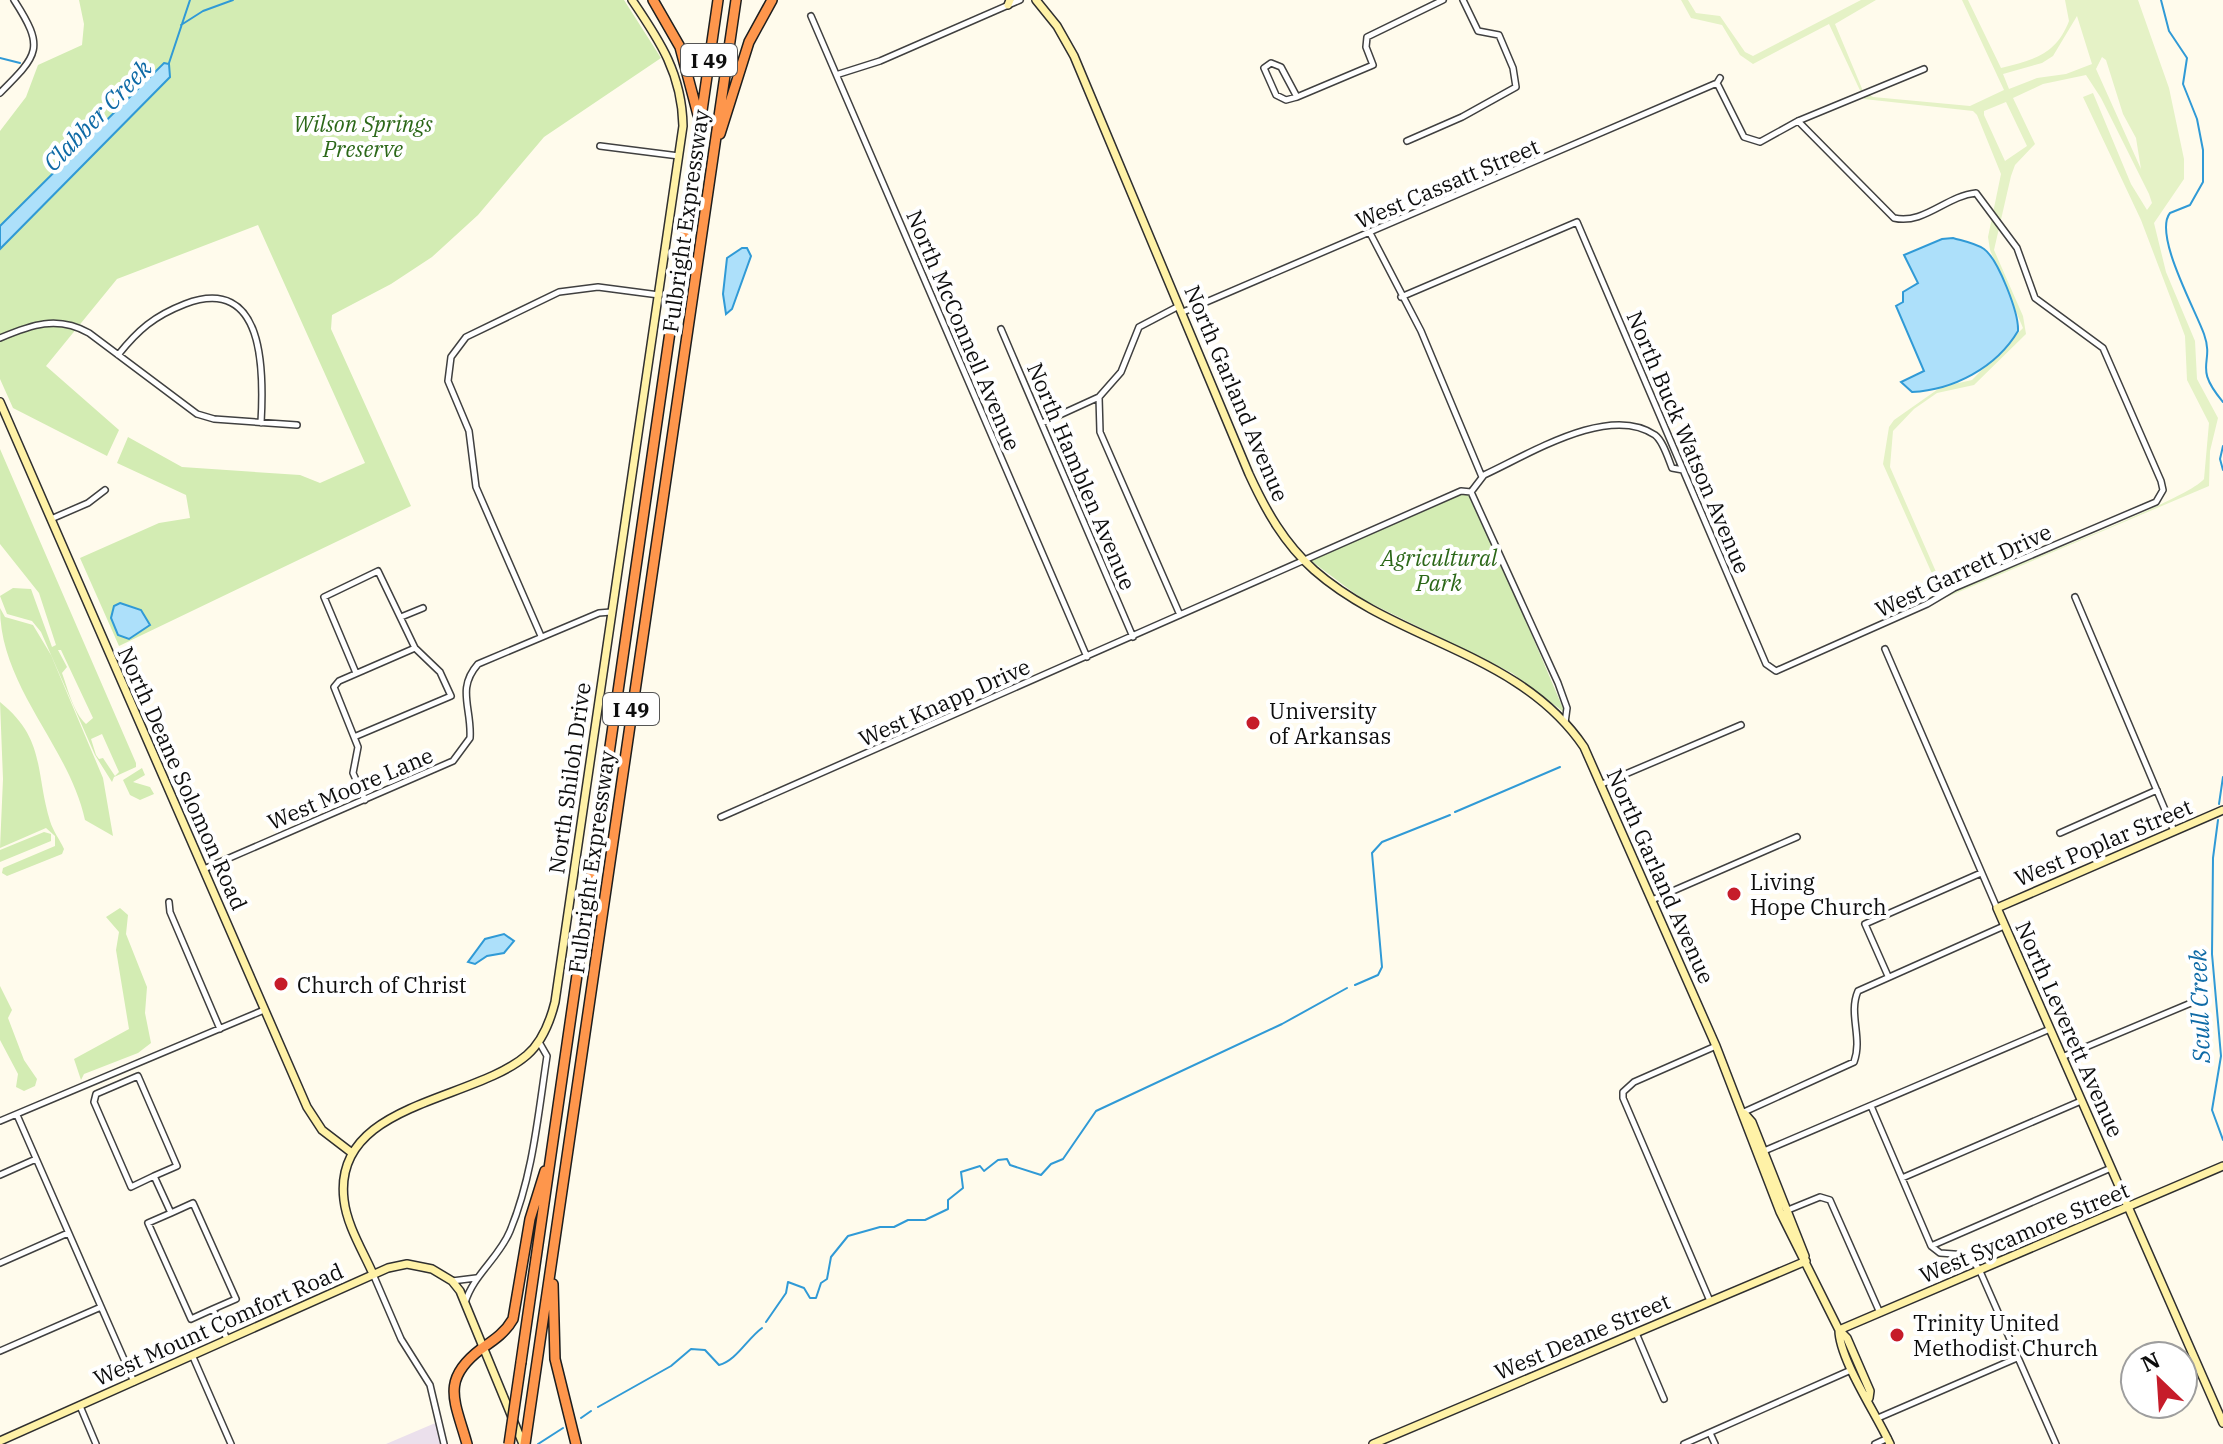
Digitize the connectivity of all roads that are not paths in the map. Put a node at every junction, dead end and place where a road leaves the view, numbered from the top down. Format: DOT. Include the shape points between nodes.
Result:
graph roads {
  1 [pos="14,0"];
  2 [pos="632,0"];
  3 [pos="653,0"];
  4 [pos="718,0"];
  5 [pos="736,0"];
  6 [pos="772,0"];
  7 [pos="1020,0"];
  8 [pos="1036,0"];
  9 [pos="1443,0"];
  10 [pos="1463,0"];
  11 [pos="1009,3"];
  12 [pos="811,16"];
  13 [pos="1924,69"];
  14 [pos="839,74"];
  15 [pos="0,93"];
  16 [pos="1297,97"];
  17 [pos="700,121"];
  18 [pos="1798,121"];
  19 [pos="1407,141"];
  20 [pos="600,146"];
  21 [pos="713,154"];
  22 [pos="680,156"];
  23 [pos="1370,233"];
  24 [pos="660,295"];
  25 [pos="1402,297"];
  26 [pos="1182,309"];
  27 [pos="1001,329"];
  28 [pos="0,338"];
  29 [pos="118,355"];
  30 [pos="1099,397"];
  31 [pos="0,402"];
  32 [pos="261,423"];
  33 [pos="1042,423"];
  34 [pos="297,425"];
  35 [pos="1684,470"];
  36 [pos="1482,477"];
  37 [pos="105,490"];
  38 [pos="1471,492"];
  39 [pos="51,519"];
  40 [pos="1303,559"];
  41 [pos="2075,597"];
  42 [pos="423,608"];
  43 [pos="611,612"];
  44 [pos="1180,615"];
  45 [pos="401,617"];
  46 [pos="541,636"];
  47 [pos="1133,637"];
  48 [pos="415,648"];
  49 [pos="1885,649"];
  50 [pos="1087,657"];
  51 [pos="1776,671"];
  52 [pos="356,673"];
  53 [pos="1565,723"];
  54 [pos="1741,725"];
  55 [pos="354,737"];
  56 [pos="1602,784"];
  57 [pos="2157,790"];
  58 [pos="365,800"];
  59 [pos="2223,810"];
  60 [pos="721,817"];
  61 [pos="2174,831"];
  62 [pos="2060,833"];
  63 [pos="1797,837"];
  64 [pos="204,869"];
  65 [pos="1981,873"];
  66 [pos="1652,900"];
  67 [pos="169,902"];
  68 [pos="1997,908"];
  69 [pos="2004,926"];
  70 [pos="1888,976"];
  71 [pos="2191,1003"];
  72 [pos="264,1010"];
  73 [pos="220,1029"];
  74 [pos="2050,1029"];
  75 [pos="539,1042"];
  76 [pos="1716,1046"];
  77 [pos="2062,1057"];
  78 [pos="2081,1101"];
  79 [pos="1871,1106"];
  80 [pos="1744,1112"];
  81 [pos="17,1115"];
  82 [pos="0,1121"];
  83 [pos="552,1150"];
  84 [pos="1764,1151"];
  85 [pos="352,1153"];
  86 [pos="36,1159"];
  87 [pos="2223,1166"];
  88 [pos="2111,1168"];
  89 [pos="0,1175"];
  90 [pos="154,1176"];
  91 [pos="1902,1178"];
  92 [pos="2129,1208"];
  93 [pos="1788,1210"];
  94 [pos="171,1213"];
  95 [pos="68,1233"];
  96 [pos="1931,1246"];
  97 [pos="1806,1261"];
  98 [pos="0,1263"];
  99 [pos="550,1265"];
  100 [pos="1979,1269"];
  101 [pos="373,1274"];
  102 [pos="477,1278"];
  103 [pos="452,1281"];
  104 [pos="1711,1302"];
  105 [pos="465,1303"];
  106 [pos="101,1307"];
  107 [pos="213,1309"];
  108 [pos="1880,1313"];
  109 [pos="1839,1330"];
  110 [pos="1635,1332"];
  111 [pos="228,1341"];
  112 [pos="483,1348"];
  113 [pos="0,1351"];
  114 [pos="193,1357"];
  115 [pos="2017,1358"];
  116 [pos="1852,1370"];
  117 [pos="134,1383"];
  118 [pos="1869,1398"];
  119 [pos="1664,1399"];
  120 [pos="80,1406"];
  121 [pos="1878,1418"];
  122 [pos="2223,1423"];
  123 [pos="1710,1433"];
  124 [pos="0,1441"];
  125 [pos="1889,1441"];
  126 [pos="96,1444"];
  127 [pos="231,1444"];
  128 [pos="444,1444"];
  129 [pos="467,1444"];
  130 [pos="509,1444"];
  131 [pos="524,1444"];
  132 [pos="576,1444"];
  133 [pos="1373,1444"];
  134 [pos="1684,1444"];
  135 [pos="1715,1444"];
  136 [pos="1875,1444"];
  137 [pos="2056,1444"];
  1 -- 15 [label="street" via="34,32 35,47 29,64"];
  2 -- 22 [label="street, North Shiloh Drive" via="677,76 683,115"];
  3 -- 17 [label="highway" via="685,59"];
  4 -- 17 [label="highway, Fulbright Expressway / I 49"];
  5 -- 21 [label="highway, Fulbright Expressway / I 49"];
  6 -- 21 [label="highway" via="749,42"];
  7 -- 11 [label="street"];
  8 -- 26 [label="street, North Garland Avenue" via="1074,56"];
  9 -- 16 [label="street" via="1367,37 1373,65"];
  10 -- 19 [label="street" via="1478,31 1499,35 1516,81 1513,91"];
  11 -- 14 [label="street"];
  12 -- 14 [label="street, North McConnell Avenue"];
  13 -- 18 [label="street"];
  14 -- 50 [label="street, North McConnell Avenue"];
  16 -- 16 [label="street" via="1286,100 1276,95 1264,68 1271,63 1281,67"];
  17 -- 83 [label="highway, Fulbright Expressway / I 49"];
  18 -- 23 [label="street, West Cassatt Street" via="1760,142 1744,137 1718,81"];
  18 -- 51 [label="street, West Garrett Drive" via="1894,218 1917,218 1962,195 1976,193 1988,204 2024,261 2035,298 2103,348 2161,481 2161,496"];
  20 -- 22 [label="street"];
  21 -- 99 [label="highway, Fulbright Expressway / I 49"];
  22 -- 24 [label="street, North Shiloh Drive"];
  23 -- 25 [label="street"];
  23 -- 26 [label="street, West Cassatt Street"];
  24 -- 43 [label="street, North Shiloh Drive"];
  24 -- 46 [label="street" via="598,287 559,292 466,337 451,357 448,381 469,431 473,479"];
  25 -- 35 [label="street, North Buck Watson Avenue" via="1577,222"];
  25 -- 36 [label="street"];
  26 -- 30 [label="street, West Cassatt Street" via="1139,327 1121,372"];
  26 -- 40 [label="street, North Garland Avenue" via="1265,509"];
  27 -- 33 [label="street, North Hamblen Avenue"];
  28 -- 29 [label="street" via="33,324 63,323 89,333"];
  29 -- 32 [label="street" via="197,414"];
  29 -- 32 [label="street" via="159,314 213,297 234,304 248,322 262,358"];
  30 -- 33 [label="street"];
  30 -- 44 [label="street" via="1100,432"];
  31 -- 39 [label="street, North Deane Solomon Road"];
  32 -- 34 [label="street"];
  33 -- 47 [label="street, North Hamblen Avenue"];
  35 -- 36 [label="street" via="1672,468 1658,437 1639,427 1599,424"];
  35 -- 51 [label="street, North Buck Watson Avenue" via="1766,664"];
  36 -- 38 [label="street"];
  37 -- 39 [label="street"];
  38 -- 40 [label="street, West Knapp Drive" via="1461,491"];
  38 -- 53 [label="street" via="1558,683 1567,708"];
  39 -- 64 [label="street, North Deane Solomon Road"];
  40 -- 44 [label="street, West Knapp Drive"];
  40 -- 53 [label="street, North Garland Avenue" via="1359,600 1511,676"];
  41 -- 57 [label="street"];
  42 -- 45 [label="street"];
  43 -- 46 [label="street, West Moore Lane"];
  43 -- 75 [label="street, North Shiloh Drive" via="555,1002"];
  44 -- 47 [label="street, West Knapp Drive"];
  45 -- 48 [label="street"];
  45 -- 52 [label="street" via="378,571 326,594"];
  46 -- 58 [label="street, West Moore Lane" via="487,658 472,671 464,692 470,738 459,757"];
  47 -- 50 [label="street, West Knapp Drive"];
  48 -- 52 [label="street"];
  48 -- 55 [label="street" via="440,672 451,696"];
  49 -- 65 [label="street, North Leverett Avenue"];
  50 -- 60 [label="street, West Knapp Drive"];
  52 -- 55 [label="street" via="339,681 334,691"];
  53 -- 56 [label="street, North Garland Avenue"];
  54 -- 56 [label="street"];
  55 -- 58 [label="street" via="358,750 353,773"];
  56 -- 66 [label="street, North Garland Avenue"];
  57 -- 61 [label="street"];
  57 -- 62 [label="street"];
  58 -- 64 [label="street, West Moore Lane"];
  59 -- 61 [label="street, West Poplar Street"];
  61 -- 68 [label="street, West Poplar Street"];
  63 -- 66 [label="street"];
  64 -- 72 [label="street, North Deane Solomon Road"];
  65 -- 68 [label="street, North Leverett Avenue"];
  65 -- 70 [label="street" via="1865,924"];
  66 -- 76 [label="street, North Garland Avenue"];
  67 -- 73 [label="street"];
  68 -- 69 [label="street, North Leverett Avenue"];
  69 -- 70 [label="street"];
  69 -- 74 [label="street, North Leverett Avenue"];
  70 -- 80 [label="street" via="1858,991 1853,1003 1854,1062"];
  71 -- 77 [label="street"];
  72 -- 73 [label="street"];
  72 -- 85 [label="street, North Deane Solomon Road" via="316,1123"];
  73 -- 81 [label="street"];
  74 -- 77 [label="street, North Leverett Avenue"];
  74 -- 79 [label="street"];
  75 -- 85 [label="street, North Shiloh Drive" via="508,1067 382,1123"];
  75 -- 102 [label="street" via="547,1056 531,1162 505,1241"];
  76 -- 80 [label="street, North Garland Avenue"];
  76 -- 104 [label="street" via="1634,1082 1623,1092"];
  77 -- 78 [label="street, North Leverett Avenue"];
  78 -- 88 [label="street, North Leverett Avenue"];
  78 -- 91 [label="street"];
  79 -- 84 [label="street"];
  79 -- 91 [label="street"];
  80 -- 84 [label="street, North Garland Avenue"];
  80 -- 97 [label="street, North Garland Avenue" via="1780,1212"];
  81 -- 82 [label="street"];
  81 -- 86 [label="street"];
  83 -- 112 [label="highway" via="533,1204 516,1311 504,1332"];
  83 -- 130 [label="highway, Fulbright Expressway / I 49, bridge"];
  84 -- 93 [label="street, North Garland Avenue"];
  85 -- 101 [label="street" via="344,1199"];
  86 -- 89 [label="street"];
  86 -- 95 [label="street"];
  87 -- 92 [label="street, West Sycamore Street"];
  88 -- 92 [label="street, North Leverett Avenue"];
  88 -- 96 [label="street"];
  90 -- 90 [label="street" via="131,1187 94,1102 96,1094 138,1076 177,1166"];
  90 -- 94 [label="street"];
  91 -- 96 [label="street"];
  92 -- 100 [label="street, West Sycamore Street"];
  92 -- 122 [label="street, North Leverett Avenue"];
  93 -- 97 [label="street, North Garland Avenue"];
  93 -- 108 [label="street" via="1820,1197 1830,1200"];
  94 -- 107 [label="street" via="193,1203 236,1299"];
  94 -- 107 [label="street" via="148,1223 191,1319"];
  95 -- 98 [label="street"];
  95 -- 106 [label="street"];
  96 -- 100 [label="street" via="1940,1253 1967,1255"];
  97 -- 104 [label="street, West Deane Street"];
  97 -- 109 [label="street, North Garland Avenue"];
  99 -- 131 [label="highway, Fulbright Expressway / I 49"];
  99 -- 132 [label="highway" via="555,1359"];
  100 -- 108 [label="street, West Sycamore Street"];
  100 -- 115 [label="street"];
  101 -- 103 [label="street, West Mount Comfort Road" via="416,1265"];
  101 -- 111 [label="street, West Mount Comfort Road"];
  101 -- 128 [label="street" via="401,1339 430,1385"];
  102 -- 103 [label="street"];
  102 -- 105 [label="street"];
  103 -- 105 [label="street"];
  104 -- 110 [label="street, West Deane Street"];
  105 -- 112 [label="street"];
  106 -- 113 [label="street"];
  106 -- 117 [label="street"];
  107 -- 111 [label="street"];
  108 -- 109 [label="street, West Sycamore Street"];
  109 -- 116 [label="street, North Garland Avenue"];
  109 -- 118 [label="street, North Garland Avenue" via="1859,1365"];
  110 -- 119 [label="street"];
  110 -- 133 [label="street, West Deane Street"];
  111 -- 114 [label="street, West Mount Comfort Road"];
  112 -- 129 [label="highway" via="461,1365 454,1379"];
  112 -- 131 [label="street"];
  114 -- 117 [label="street, West Mount Comfort Road"];
  114 -- 127 [label="street"];
  115 -- 121 [label="street"];
  115 -- 137 [label="street"];
  116 -- 118 [label="street, North Garland Avenue"];
  116 -- 123 [label="street"];
  117 -- 120 [label="street, West Mount Comfort Road"];
  118 -- 121 [label="street, North Garland Avenue"];
  120 -- 124 [label="street, West Mount Comfort Road"];
  120 -- 126 [label="street"];
  121 -- 125 [label="street, North Garland Avenue"];
  123 -- 134 [label="street"];
  123 -- 135 [label="street"];
  125 -- 136 [label="street"];
}
